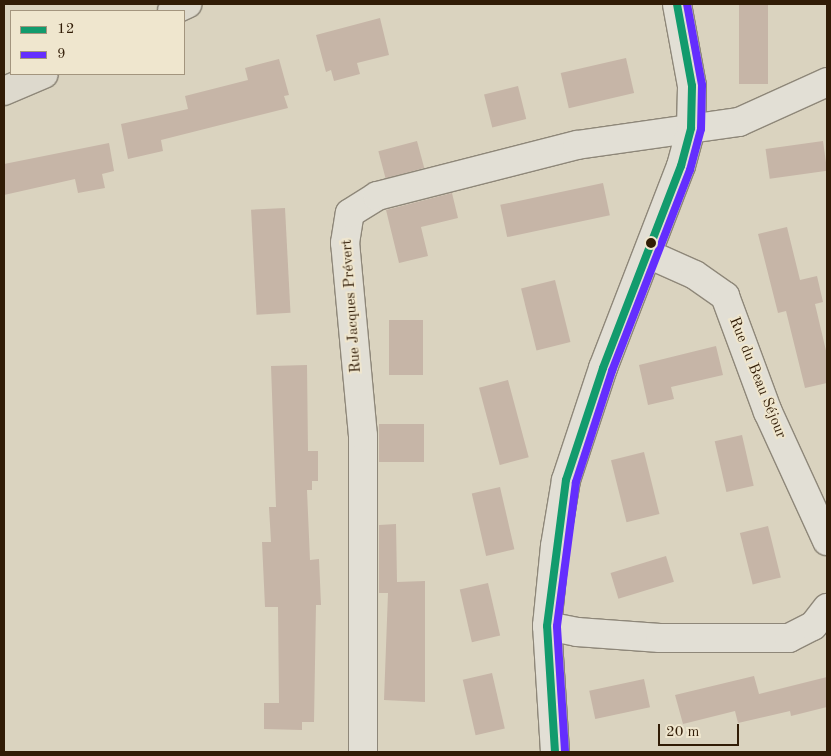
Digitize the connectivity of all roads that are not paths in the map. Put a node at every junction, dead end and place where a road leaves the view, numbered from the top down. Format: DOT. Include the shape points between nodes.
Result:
graph roads {
  1 [pos="187,4"];
  2 [pos="677,4"];
  3 [pos="174,10"];
  4 [pos="42,75"];
  5 [pos="827,82"];
  6 [pos="4,91"];
  7 [pos="691,128"];
  8 [pos="648,254"];
  9 [pos="827,541"];
  10 [pos="827,608"];
  11 [pos="547,626"];
  12 [pos="363,752"];
  13 [pos="555,752"];
  1 -- 3 [label="main road"];
  2 -- 7 [label="street" via="692,86"];
  4 -- 6 [label="main road"];
  5 -- 7 [label="street, Rue Jacques Prévert" via="739,122"];
  7 -- 8 [label="street" via="681,166"];
  7 -- 12 [label="street, Rue Jacques Prévert" via="577,145 376,196 350,213 345,243 363,436"];
  8 -- 9 [label="street, Rue du Beau Séjour" via="695,275 725,296 768,412"];
  8 -- 11 [label="street" via="602,368 566,480"];
  10 -- 11 [label="street" via="813,626 789,638 660,638 577,632"];
  11 -- 13 [label="street"];
}
